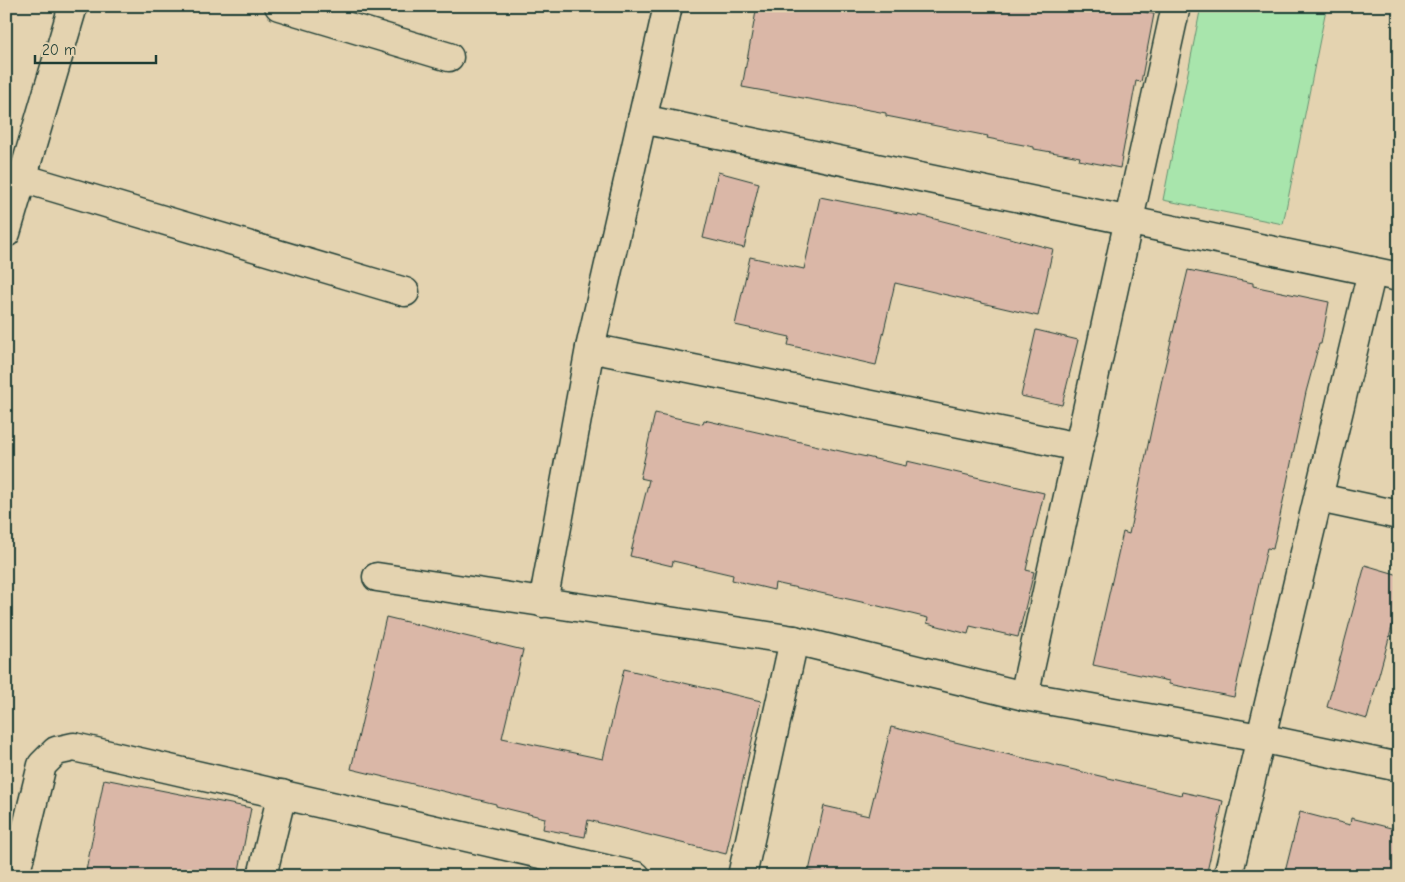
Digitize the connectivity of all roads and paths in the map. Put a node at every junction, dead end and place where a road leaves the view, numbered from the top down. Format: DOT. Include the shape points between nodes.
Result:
graph roads {
  1 [pos="73,6"];
  2 [pos="279,6"];
  3 [pos="668,6"];
  4 [pos="1176,6"];
  5 [pos="449,57"];
  6 [pos="642,119"];
  7 [pos="22,178"];
  8 [pos="1128,220"];
  9 [pos="6,233"];
  10 [pos="1372,271"];
  11 [pos="1399,277"];
  12 [pos="405,292"];
  13 [pos="590,348"];
  14 [pos="1079,447"];
  15 [pos="1319,498"];
  16 [pos="1399,516"];
  17 [pos="377,577"];
  18 [pos="543,603"];
  19 [pos="794,640"];
  20 [pos="1024,696"];
  21 [pos="1260,738"];
  22 [pos="1399,767"];
  23 [pos="282,794"];
  24 [pos="15,876"];
  25 [pos="262,876"];
  26 [pos="636,876"];
  27 [pos="742,876"];
  28 [pos="1228,876"];
  1 -- 7 [label="street"];
  2 -- 5 [label="street"];
  3 -- 6 [label="street"];
  4 -- 8 [label="street"];
  6 -- 8 [label="street"];
  6 -- 13 [label="street"];
  7 -- 9 [label="street"];
  7 -- 12 [label="street"];
  8 -- 10 [label="street"];
  8 -- 14 [label="street"];
  10 -- 11 [label="street"];
  10 -- 15 [label="street"];
  13 -- 14 [label="street"];
  13 -- 18 [label="street"];
  14 -- 20 [label="street"];
  15 -- 16 [label="street"];
  15 -- 21 [label="street"];
  17 -- 18 [label="street"];
  18 -- 19 [label="street"];
  19 -- 20 [label="street"];
  19 -- 27 [label="street"];
  20 -- 21 [label="street"];
  21 -- 22 [label="street"];
  21 -- 28 [label="street"];
  23 -- 24 [label="street" via="74,747 56,751 42,765"];
  23 -- 25 [label="street"];
  23 -- 26 [label="street"];
}
